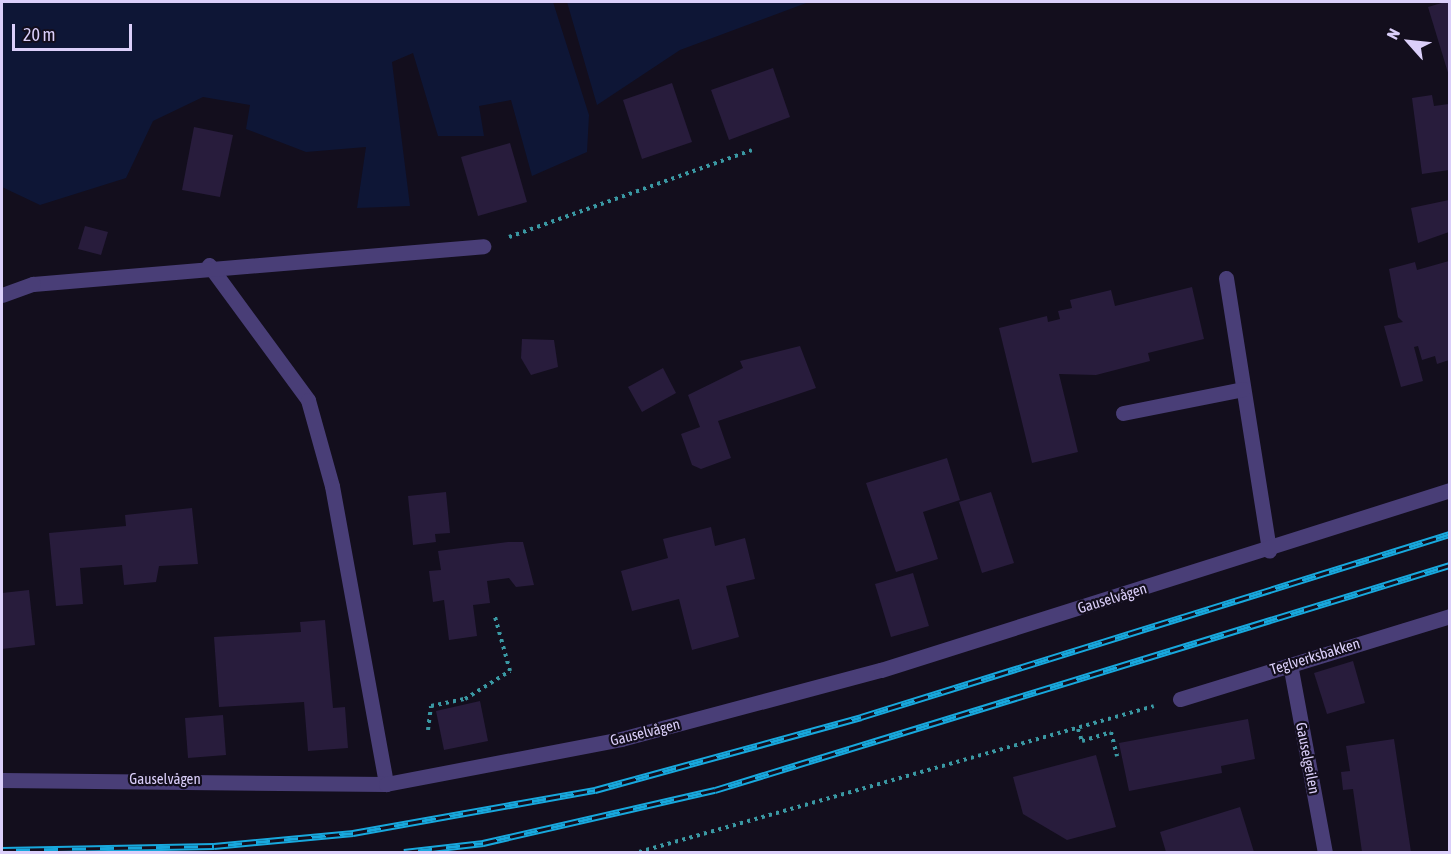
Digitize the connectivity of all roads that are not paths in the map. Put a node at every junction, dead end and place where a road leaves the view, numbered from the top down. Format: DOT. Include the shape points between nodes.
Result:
graph roads {
  1 [pos="483,246"];
  2 [pos="209,265"];
  3 [pos="1226,278"];
  4 [pos="2,295"];
  5 [pos="1243,389"];
  6 [pos="1123,413"];
  7 [pos="1449,490"];
  8 [pos="1269,551"];
  9 [pos="1449,616"];
  10 [pos="1290,664"];
  11 [pos="1180,699"];
  12 [pos="2,780"];
  13 [pos="386,784"];
  14 [pos="1326,852"];
  1 -- 2 [label="street"];
  2 -- 4 [label="street" via="33,284"];
  2 -- 13 [label="street" via="308,400 332,486"];
  3 -- 5 [label="street"];
  5 -- 6 [label="street"];
  5 -- 8 [label="street"];
  7 -- 8 [label="street, Gauselvågen"];
  8 -- 13 [label="street, Gauselvågen" via="881,670 621,739"];
  9 -- 10 [label="street, Teglverksbakken"];
  10 -- 11 [label="street, Teglverksbakken"];
  10 -- 14 [label="street, Gauselgeilen"];
  12 -- 13 [label="street, Gauselvågen"];
}
